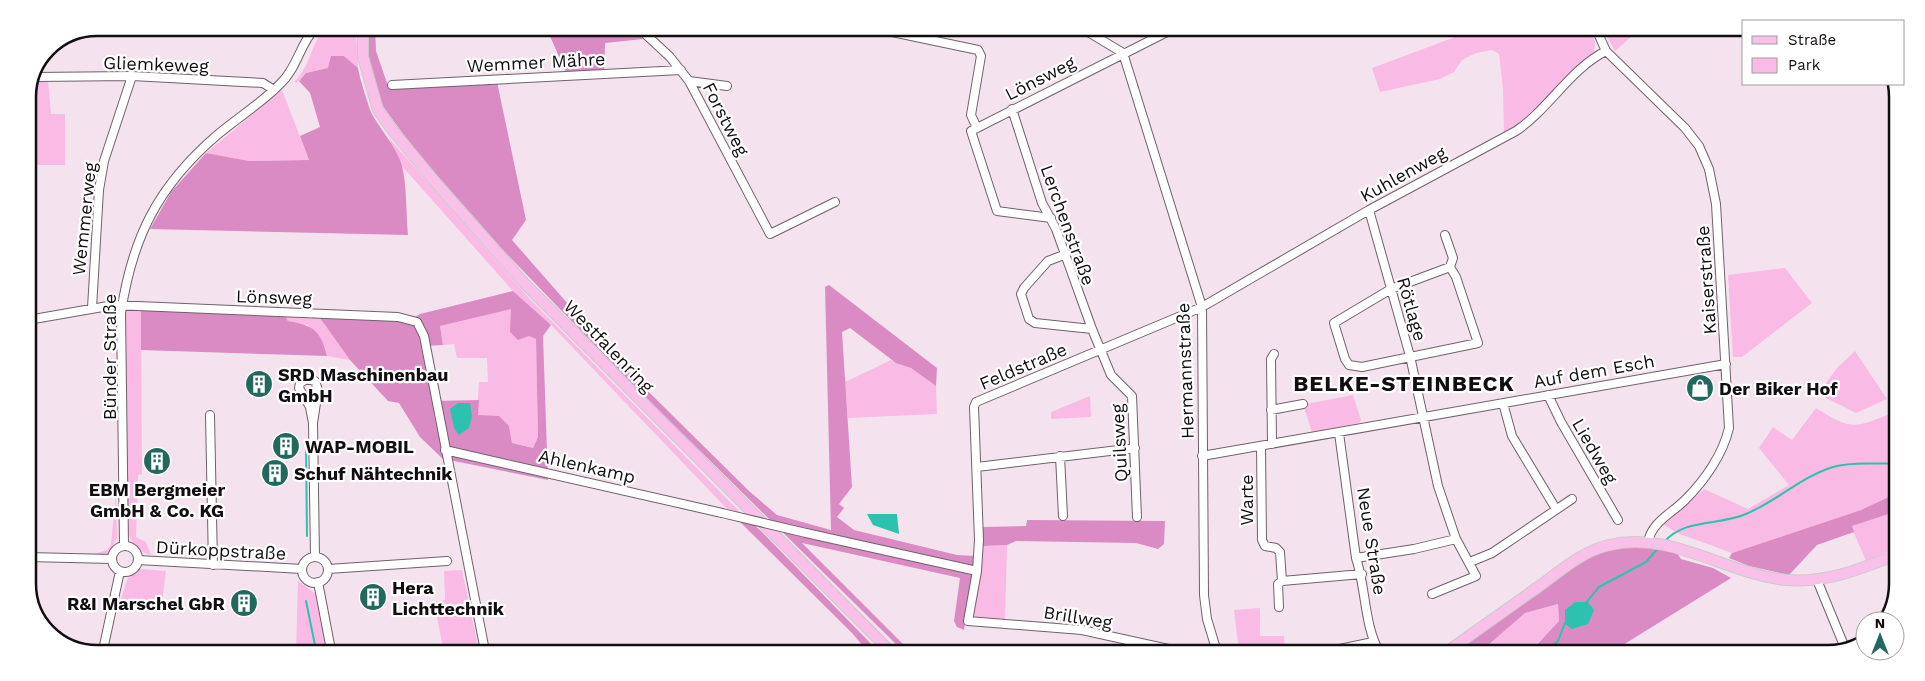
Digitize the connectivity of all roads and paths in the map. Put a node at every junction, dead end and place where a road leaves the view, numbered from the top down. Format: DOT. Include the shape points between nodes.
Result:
graph roads {
  1 [pos="310,36"];
  2 [pos="363,36"];
  3 [pos="647,36"];
  4 [pos="911,36"];
  5 [pos="1095,36"];
  6 [pos="1158,36"];
  7 [pos="1599,36"];
  8 [pos="1606,51"];
  9 [pos="1123,53"];
  10 [pos="681,70"];
  11 [pos="132,76"];
  12 [pos="40,78"];
  13 [pos="689,81"];
  14 [pos="392,85"];
  15 [pos="727,86"];
  16 [pos="274,90"];
  17 [pos="1012,109"];
  18 [pos="974,129"];
  19 [pos="835,202"];
  20 [pos="1369,210"];
  21 [pos="1051,218"];
  22 [pos="1445,235"];
  23 [pos="1066,254"];
  24 [pos="1450,267"];
  25 [pos="1391,289"];
  26 [pos="122,305"];
  27 [pos="1202,307"];
  28 [pos="92,308"];
  29 [pos="36,318"];
  30 [pos="1092,329"];
  31 [pos="1101,349"];
  32 [pos="1274,354"];
  33 [pos="1410,356"];
  34 [pos="1726,364"];
  35 [pos="1548,395"];
  36 [pos="1503,403"];
  37 [pos="1303,404"];
  38 [pos="1271,410"];
  39 [pos="210,415"];
  40 [pos="1422,418"];
  41 [pos="313,423"];
  42 [pos="1339,433"];
  43 [pos="1272,444"];
  44 [pos="1261,446"];
  45 [pos="1135,448"];
  46 [pos="445,450"];
  47 [pos="1060,456"];
  48 [pos="1202,456"];
  49 [pos="977,467"];
  50 [pos="1572,499"];
  51 [pos="1556,509"];
  52 [pos="1063,516"];
  53 [pos="1137,517"];
  54 [pos="1618,520"];
  55 [pos="1456,539"];
  56 [pos="1652,542"];
  57 [pos="124,546"];
  58 [pos="36,557"];
  59 [pos="315,557"];
  60 [pos="1356,558"];
  61 [pos="1889,558"];
  62 [pos="112,559"];
  63 [pos="138,560"];
  64 [pos="447,561"];
  65 [pos="1470,562"];
  66 [pos="212,565"];
  67 [pos="302,569"];
  68 [pos="328,569"];
  69 [pos="120,571"];
  70 [pos="976,571"];
  71 [pos="1362,574"];
  72 [pos="1817,580"];
  73 [pos="1282,581"];
  74 [pos="318,582"];
  75 [pos="1432,594"];
  76 [pos="1279,607"];
  77 [pos="968,621"];
  78 [pos="1373,642"];
  79 [pos="1843,643"];
  80 [pos="104,645"];
  81 [pos="330,645"];
  82 [pos="484,645"];
  83 [pos="884,645"];
  84 [pos="1150,645"];
  85 [pos="1215,645"];
  86 [pos="1359,645"];
  87 [pos="1375,645"];
  88 [pos="1456,645"];
  1 -- 16 [label="street, Bünder Straße"];
  2 -- 83 [label="main road, Westfalenring" via="363,57 378,110 430,176 525,284"];
  3 -- 10 [label="street, Forstweg"];
  4 -- 18 [label="street" via="978,50 981,56 971,115"];
  5 -- 9 [label="street"];
  6 -- 9 [label="street, Lönsweg"];
  7 -- 8 [label="street, Kaiserstraße"];
  8 -- 20 [label="street, Kuhlenweg" via="1573,76 1530,121 1516,131"];
  8 -- 34 [label="street, Kaiserstraße" via="1685,128 1705,157 1716,204"];
  9 -- 17 [label="street, Lönsweg"];
  9 -- 27 [label="street, Hermannstraße"];
  10 -- 13 [label="street, Forstweg"];
  10 -- 14 [label="street, Wemmer Mähre"];
  11 -- 12 [label="street, Gliemkeweg"];
  11 -- 16 [label="street, Gliemkeweg" via="263,83"];
  11 -- 28 [label="street, Wemmerweg" via="104,161 99,190"];
  13 -- 15 [label="street"];
  13 -- 19 [label="street, Forstweg" via="770,234"];
  16 -- 26 [label="street, Bünder Straße" via="216,136 167,188 131,259"];
  17 -- 18 [label="street, Lönsweg"];
  17 -- 21 [label="street, Lerchenstraße" via="1042,203"];
  18 -- 21 [label="street" via="997,211"];
  20 -- 25 [label="street, Rötlage"];
  20 -- 27 [label="street, Kuhlenweg"];
  21 -- 23 [label="street, Lerchenstraße"];
  22 -- 24 [label="street" via="1452,258"];
  23 -- 30 [label="street, Lerchenstraße"];
  23 -- 30 [label="street" via="1048,261 1024,288 1021,294 1029,319 1035,323"];
  24 -- 25 [label="street"];
  24 -- 33 [label="street" via="1478,343"];
  25 -- 33 [label="street, Rötlage"];
  25 -- 33 [label="street" via="1334,323 1345,359 1350,365 1362,367"];
  26 -- 28 [label="street, Lönsweg"];
  26 -- 46 [label="street, Lönsweg" via="398,317 417,322 421,328"];
  26 -- 57 [label="street, Bünder Straße"];
  27 -- 31 [label="street, Feldstraße"];
  27 -- 48 [label="street, Hermannstraße"];
  28 -- 29 [label="street, Lönsweg"];
  30 -- 31 [label="street, Lerchenstraße"];
  31 -- 45 [label="street, Quilsweg" via="1111,375 1132,396"];
  31 -- 49 [label="street, Feldstraße" via="976,402"];
  32 -- 38 [label="street" via="1271,359"];
  33 -- 40 [label="street, Rötlage"];
  34 -- 35 [label="street, Auf dem Esch"];
  34 -- 56 [label="street, Kaiserstraße" via="1730,417 1726,440 1700,484 1656,524"];
  35 -- 36 [label="street, Auf dem Esch"];
  35 -- 54 [label="street, Liedweg"];
  36 -- 40 [label="street, Auf dem Esch"];
  36 -- 51 [label="street" via="1512,436"];
  37 -- 38 [label="street"];
  38 -- 43 [label="street"];
  39 -- 66 [label="street"];
  40 -- 42 [label="street, Auf dem Esch"];
  40 -- 55 [label="street, Rötlage" via="1438,486"];
  41 -- 41 [label="street" via="318,390 315,381 307,379 300,383 299,388 310,407"];
  41 -- 59 [label="street"];
  42 -- 43 [label="street, Auf dem Esch"];
  42 -- 60 [label="street, Neue Straße"];
  43 -- 44 [label="street, Auf dem Esch"];
  44 -- 48 [label="street, Auf dem Esch"];
  44 -- 73 [label="street, Warte" via="1262,540 1265,546 1280,552"];
  45 -- 47 [label="street"];
  45 -- 53 [label="street, Quilsweg"];
  46 -- 70 [label="street, Ahlenkamp, bridge"];
  46 -- 82 [label="street"];
  47 -- 49 [label="street"];
  47 -- 52 [label="street"];
  48 -- 85 [label="street, Hermannstraße" via="1204,594"];
  49 -- 70 [label="street, Feldstraße"];
  50 -- 51 [label="street"];
  51 -- 65 [label="street" via="1492,553"];
  55 -- 60 [label="street"];
  55 -- 65 [label="street, Rötlage"];
  56 -- 72 [label="main road" via="1771,578"];
  56 -- 88 [label="main road" via="1609,545 1588,553"];
  57 -- 62 [label="street" via="114,552"];
  57 -- 63 [label="street" via="132,548"];
  58 -- 62 [label="street"];
  59 -- 67 [label="street" via="305,562"];
  59 -- 68 [label="street" via="326,562"];
  60 -- 71 [label="street, Neue Straße"];
  61 -- 72 [label="main road"];
  62 -- 69 [label="street"];
  63 -- 66 [label="street, Dürkoppstraße"];
  63 -- 69 [label="street" via="132,570"];
  64 -- 68 [label="street"];
  65 -- 75 [label="street" via="1476,576"];
  66 -- 67 [label="street, Dürkoppstraße"];
  67 -- 74 [label="street" via="307,580"];
  68 -- 74 [label="street" via="325,579"];
  69 -- 80 [label="street"];
  70 -- 77 [label="street, Feldstraße"];
  71 -- 73 [label="street"];
  71 -- 78 [label="street, Neue Straße"];
  72 -- 79 [label="street"];
  73 -- 76 [label="street" via="1278,584"];
  74 -- 81 [label="street"];
  77 -- 84 [label="street, Brillweg" via="1082,630"];
  78 -- 86 [label="street"];
  78 -- 87 [label="street, Neue Straße"];
}
